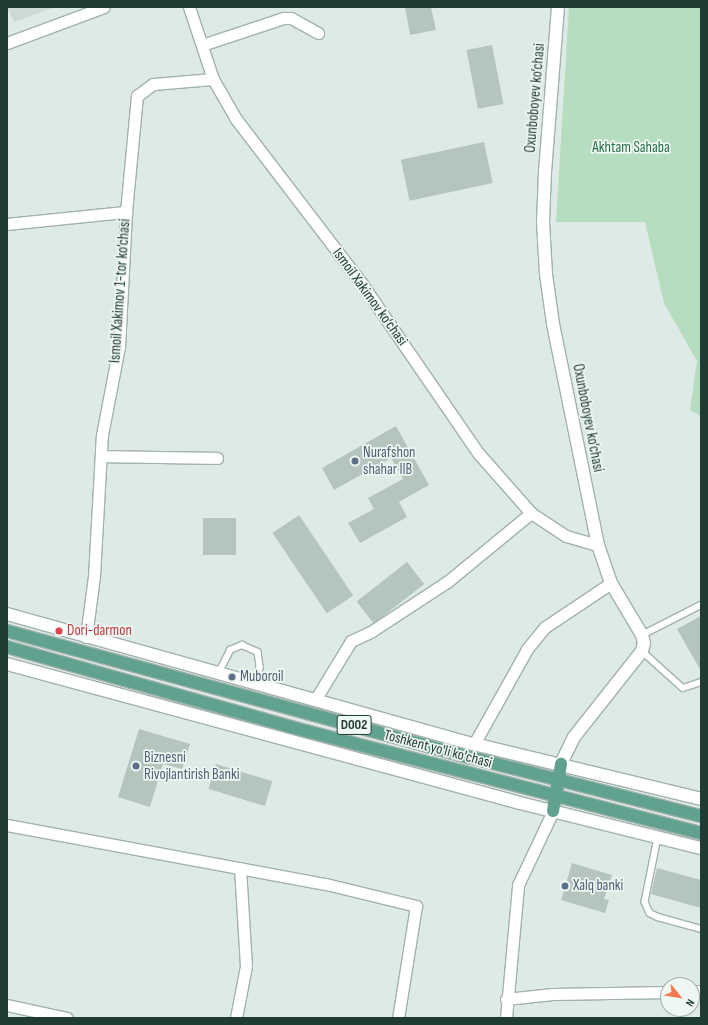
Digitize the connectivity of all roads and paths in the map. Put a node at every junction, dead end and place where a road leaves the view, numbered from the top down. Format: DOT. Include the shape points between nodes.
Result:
graph roads {
  1 [pos="104,7"];
  2 [pos="189,7"];
  3 [pos="558,7"];
  4 [pos="318,33"];
  5 [pos="7,44"];
  6 [pos="202,45"];
  7 [pos="213,79"];
  8 [pos="126,212"];
  9 [pos="7,224"];
  10 [pos="101,456"];
  11 [pos="217,458"];
  12 [pos="531,513"];
  13 [pos="598,545"];
  14 [pos="611,583"];
  15 [pos="701,605"];
  16 [pos="7,614"];
  17 [pos="7,631"];
  18 [pos="642,635"];
  19 [pos="86,637"];
  20 [pos="7,646"];
  21 [pos="642,651"];
  22 [pos="7,664"];
  23 [pos="218,674"];
  24 [pos="701,682"];
  25 [pos="258,684"];
  26 [pos="315,700"];
  27 [pos="306,730"];
  28 [pos="303,744"];
  29 [pos="474,744"];
  30 [pos="561,764"];
  31 [pos="559,779"];
  32 [pos="556,796"];
  33 [pos="701,799"];
  34 [pos="553,812"];
  35 [pos="701,816"];
  36 [pos="7,825"];
  37 [pos="701,833"];
  38 [pos="658,838"];
  39 [pos="701,848"];
  40 [pos="240,868"];
  41 [pos="701,929"];
  42 [pos="660,992"];
  43 [pos="506,1000"];
  44 [pos="7,1005"];
  45 [pos="67,1018"];
  46 [pos="236,1018"];
  47 [pos="398,1018"];
  48 [pos="506,1018"];
  1 -- 5 [label="street"];
  2 -- 6 [label="street, Ismoil Xakimov ko‘chasi"];
  3 -- 13 [label="street, Oxunboboyev ko‘chasi" via="545,172 543,222 546,274 553,324"];
  4 -- 6 [label="street" via="291,18 283,18"];
  6 -- 7 [label="street, Ismoil Xakimov ko‘chasi"];
  7 -- 8 [label="street, Ismoil Xakimov 1-tor ko‘chasi" via="153,84 137,96"];
  7 -- 12 [label="street, Ismoil Xakimov ko‘chasi" via="236,119 362,284 479,454"];
  8 -- 9 [label="street"];
  8 -- 10 [label="street, Ismoil Xakimov 1-tor ko‘chasi" via="119,347 102,435"];
  10 -- 11 [label="street"];
  10 -- 19 [label="street, Ismoil Xakimov 1-tor ko‘chasi" via="94,576"];
  12 -- 13 [label="street, Ismoil Xakimov ko‘chasi" via="566,536"];
  12 -- 26 [label="street" via="447,582 372,631 351,641"];
  13 -- 14 [label="street, Oxunboboyev ko‘chasi"];
  14 -- 18 [label="street, Oxunboboyev ko‘chasi"];
  14 -- 29 [label="street" via="545,627 527,649"];
  15 -- 18 [label="lane"];
  16 -- 19 [label="street"];
  17 -- 31 [label="main road, Toshkent yo'li ko'chasi / D002" via="469,757"];
  18 -- 21 [label="street"];
  19 -- 23 [label="street"];
  20 -- 27 [label="main road, Toshkent yo'li ko'chasi / D002"];
  21 -- 24 [label="lane" via="683,688"];
  21 -- 30 [label="street" via="574,737"];
  22 -- 28 [label="street"];
  23 -- 25 [label="street"];
  23 -- 25 [label="lane" via="230,650 242,645 258,652"];
  25 -- 26 [label="street"];
  26 -- 29 [label="street"];
  27 -- 28 [label="street"];
  27 -- 32 [label="main road, Toshkent yo'li ko'chasi / D002"];
  28 -- 34 [label="street"];
  29 -- 30 [label="street"];
  30 -- 31 [label="main road"];
  30 -- 33 [label="street"];
  31 -- 32 [label="main road"];
  31 -- 35 [label="main road, Toshkent yo'li ko'chasi / D002"];
  32 -- 34 [label="main road"];
  32 -- 37 [label="main road, Toshkent yo'li ko'chasi / D002"];
  34 -- 38 [label="street"];
  34 -- 43 [label="street" via="518,885"];
  36 -- 40 [label="street"];
  38 -- 39 [label="street"];
  38 -- 41 [label="lane" via="645,902 650,913"];
  40 -- 46 [label="street" via="246,966"];
  40 -- 47 [label="street" via="326,884 416,906"];
  42 -- 43 [label="street" via="553,994"];
  43 -- 48 [label="street"];
  44 -- 45 [label="street"];
}
